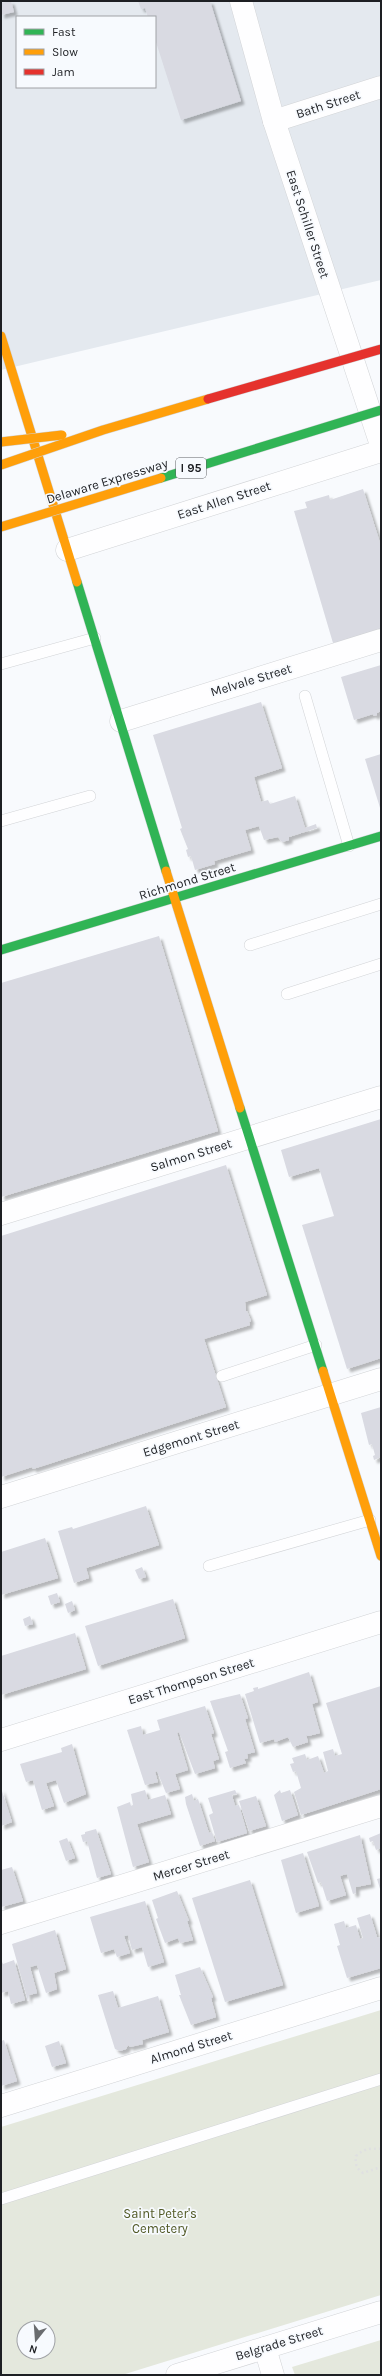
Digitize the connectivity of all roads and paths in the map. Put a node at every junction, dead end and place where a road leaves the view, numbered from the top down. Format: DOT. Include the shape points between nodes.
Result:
graph roads {
  1 [pos="241,1"];
  2 [pos="381,87"];
  3 [pos="274,121"];
  4 [pos="1,336"];
  5 [pos="381,349"];
  6 [pos="381,410"];
  7 [pos="103,430"];
  8 [pos="1,442"];
  9 [pos="381,445"];
  10 [pos="381,451"];
  11 [pos="1,465"];
  12 [pos="1,527"];
  13 [pos="67,550"];
  14 [pos="95,638"];
  15 [pos="381,640"];
  16 [pos="1,664"];
  17 [pos="306,696"];
  18 [pos="121,721"];
  19 [pos="90,796"];
  20 [pos="1,821"];
  21 [pos="381,836"];
  22 [pos="349,846"];
  23 [pos="175,899"];
  24 [pos="381,904"];
  25 [pos="250,944"];
  26 [pos="1,950"];
  27 [pos="381,964"];
  28 [pos="287,994"];
  29 [pos="381,1097"];
  30 [pos="250,1138"];
  31 [pos="1,1214"];
  32 [pos="316,1345"];
  33 [pos="222,1376"];
  34 [pos="381,1379"];
  35 [pos="332,1394"];
  36 [pos="1,1497"];
  37 [pos="370,1520"];
  38 [pos="381,1556"];
  39 [pos="209,1566"];
  40 [pos="381,1622"];
  41 [pos="1,1740"];
  42 [pos="381,1806"];
  43 [pos="1,1923"];
  44 [pos="381,1988"];
  45 [pos="381,2079"];
  46 [pos="1,2106"];
  47 [pos="381,2149"];
  48 [pos="381,2167"];
  49 [pos="1,2199"];
  50 [pos="381,2312"];
  51 [pos="265,2348"];
  52 [pos="177,2375"];
  53 [pos="273,2375"];
  1 -- 3 [label="street, East Schiller Street"];
  2 -- 3 [label="street, Bath Street"];
  3 -- 9 [label="street, East Schiller Street"];
  4 -- 13 [label="main road"];
  5 -- 7 [label="main road, bridge"];
  6 -- 12 [label="main road, Delaware Expressway / I 95, bridge"];
  7 -- 8 [label="main road, bridge"];
  7 -- 11 [label="main road, bridge"];
  10 -- 13 [label="street, East Allen Street"];
  13 -- 14 [label="main road"];
  14 -- 16 [label="lane"];
  14 -- 18 [label="main road"];
  15 -- 18 [label="street, Melvale Street"];
  17 -- 22 [label="lane"];
  18 -- 23 [label="main road"];
  19 -- 20 [label="lane"];
  21 -- 22 [label="main road, Richmond Street"];
  22 -- 23 [label="main road, Richmond Street"];
  23 -- 26 [label="main road, Richmond Street"];
  23 -- 30 [label="main road"];
  24 -- 25 [label="lane"];
  27 -- 28 [label="lane"];
  29 -- 30 [label="street, Salmon Street"];
  30 -- 31 [label="street, Salmon Street"];
  30 -- 32 [label="main road"];
  32 -- 33 [label="lane"];
  32 -- 35 [label="main road"];
  34 -- 35 [label="street, Edgemont Street"];
  35 -- 36 [label="street, Edgemont Street"];
  35 -- 37 [label="main road"];
  37 -- 38 [label="main road"];
  37 -- 39 [label="lane"];
  40 -- 41 [label="street, East Thompson Street"];
  42 -- 43 [label="street, Mercer Street"];
  44 -- 46 [label="street, Almond Street"];
  45 -- 49 [label="lane"];
  47 -- 48 [label="path" via="362,2151 356,2156 355,2163 357,2169 363,2173"];
  50 -- 51 [label="street, Belgrade Street"];
  51 -- 52 [label="street, Belgrade Street"];
  51 -- 53 [label="street"];
}
